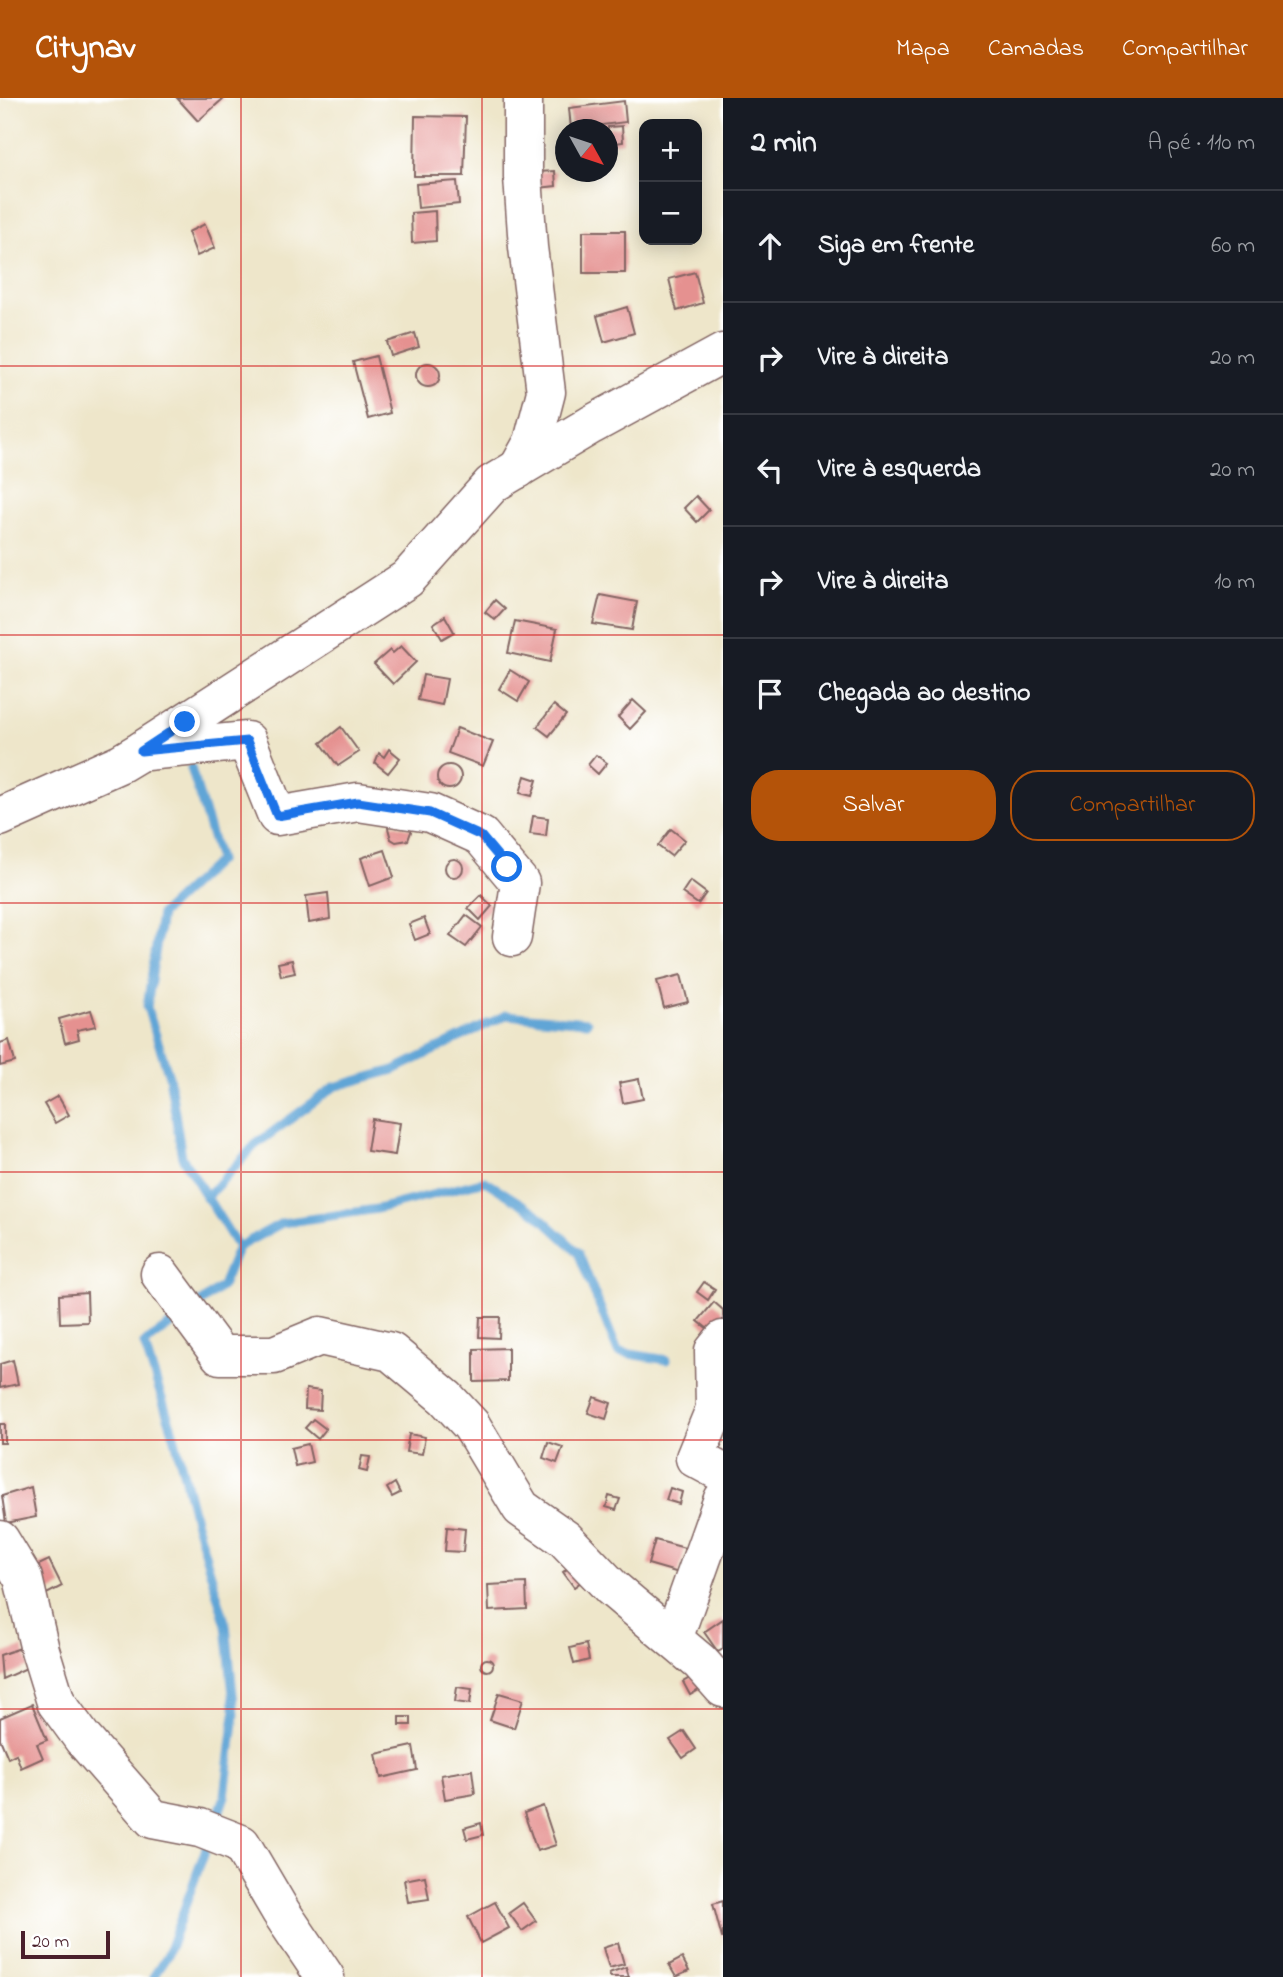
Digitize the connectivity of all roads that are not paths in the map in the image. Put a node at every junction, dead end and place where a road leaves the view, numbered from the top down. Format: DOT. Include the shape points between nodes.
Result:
graph roads {
  1 [pos="523,98"];
  2 [pos="723,353"];
  3 [pos="518,469"];
  4 [pos="141,751"];
  5 [pos="0,817"];
  6 [pos="512,937"];
  7 [pos="160,1274"];
  8 [pos="723,1340"];
  9 [pos="723,1473"];
  10 [pos="723,1499"];
  11 [pos="0,1539"];
  12 [pos="673,1639"];
  13 [pos="723,1688"];
  14 [pos="325,1977"];
  1 -- 3 [label="street" via="528,247 546,392 533,442"];
  2 -- 3 [label="street"];
  3 -- 4 [label="street" via="492,484 407,579"];
  4 -- 5 [label="street"];
  4 -- 6 [label="street" via="247,741 277,816 358,802 430,813 481,836 520,883"];
  7 -- 12 [label="street" via="220,1355 274,1355 320,1336 391,1352 446,1398 471,1426 521,1508 565,1539 612,1588"];
  8 -- 9 [label="street" via="714,1351 715,1409 695,1458"];
  10 -- 12 [label="street"];
  11 -- 14 [label="street" via="23,1578 56,1702 83,1739 153,1819 200,1828 241,1844"];
  12 -- 13 [label="street"];
}
